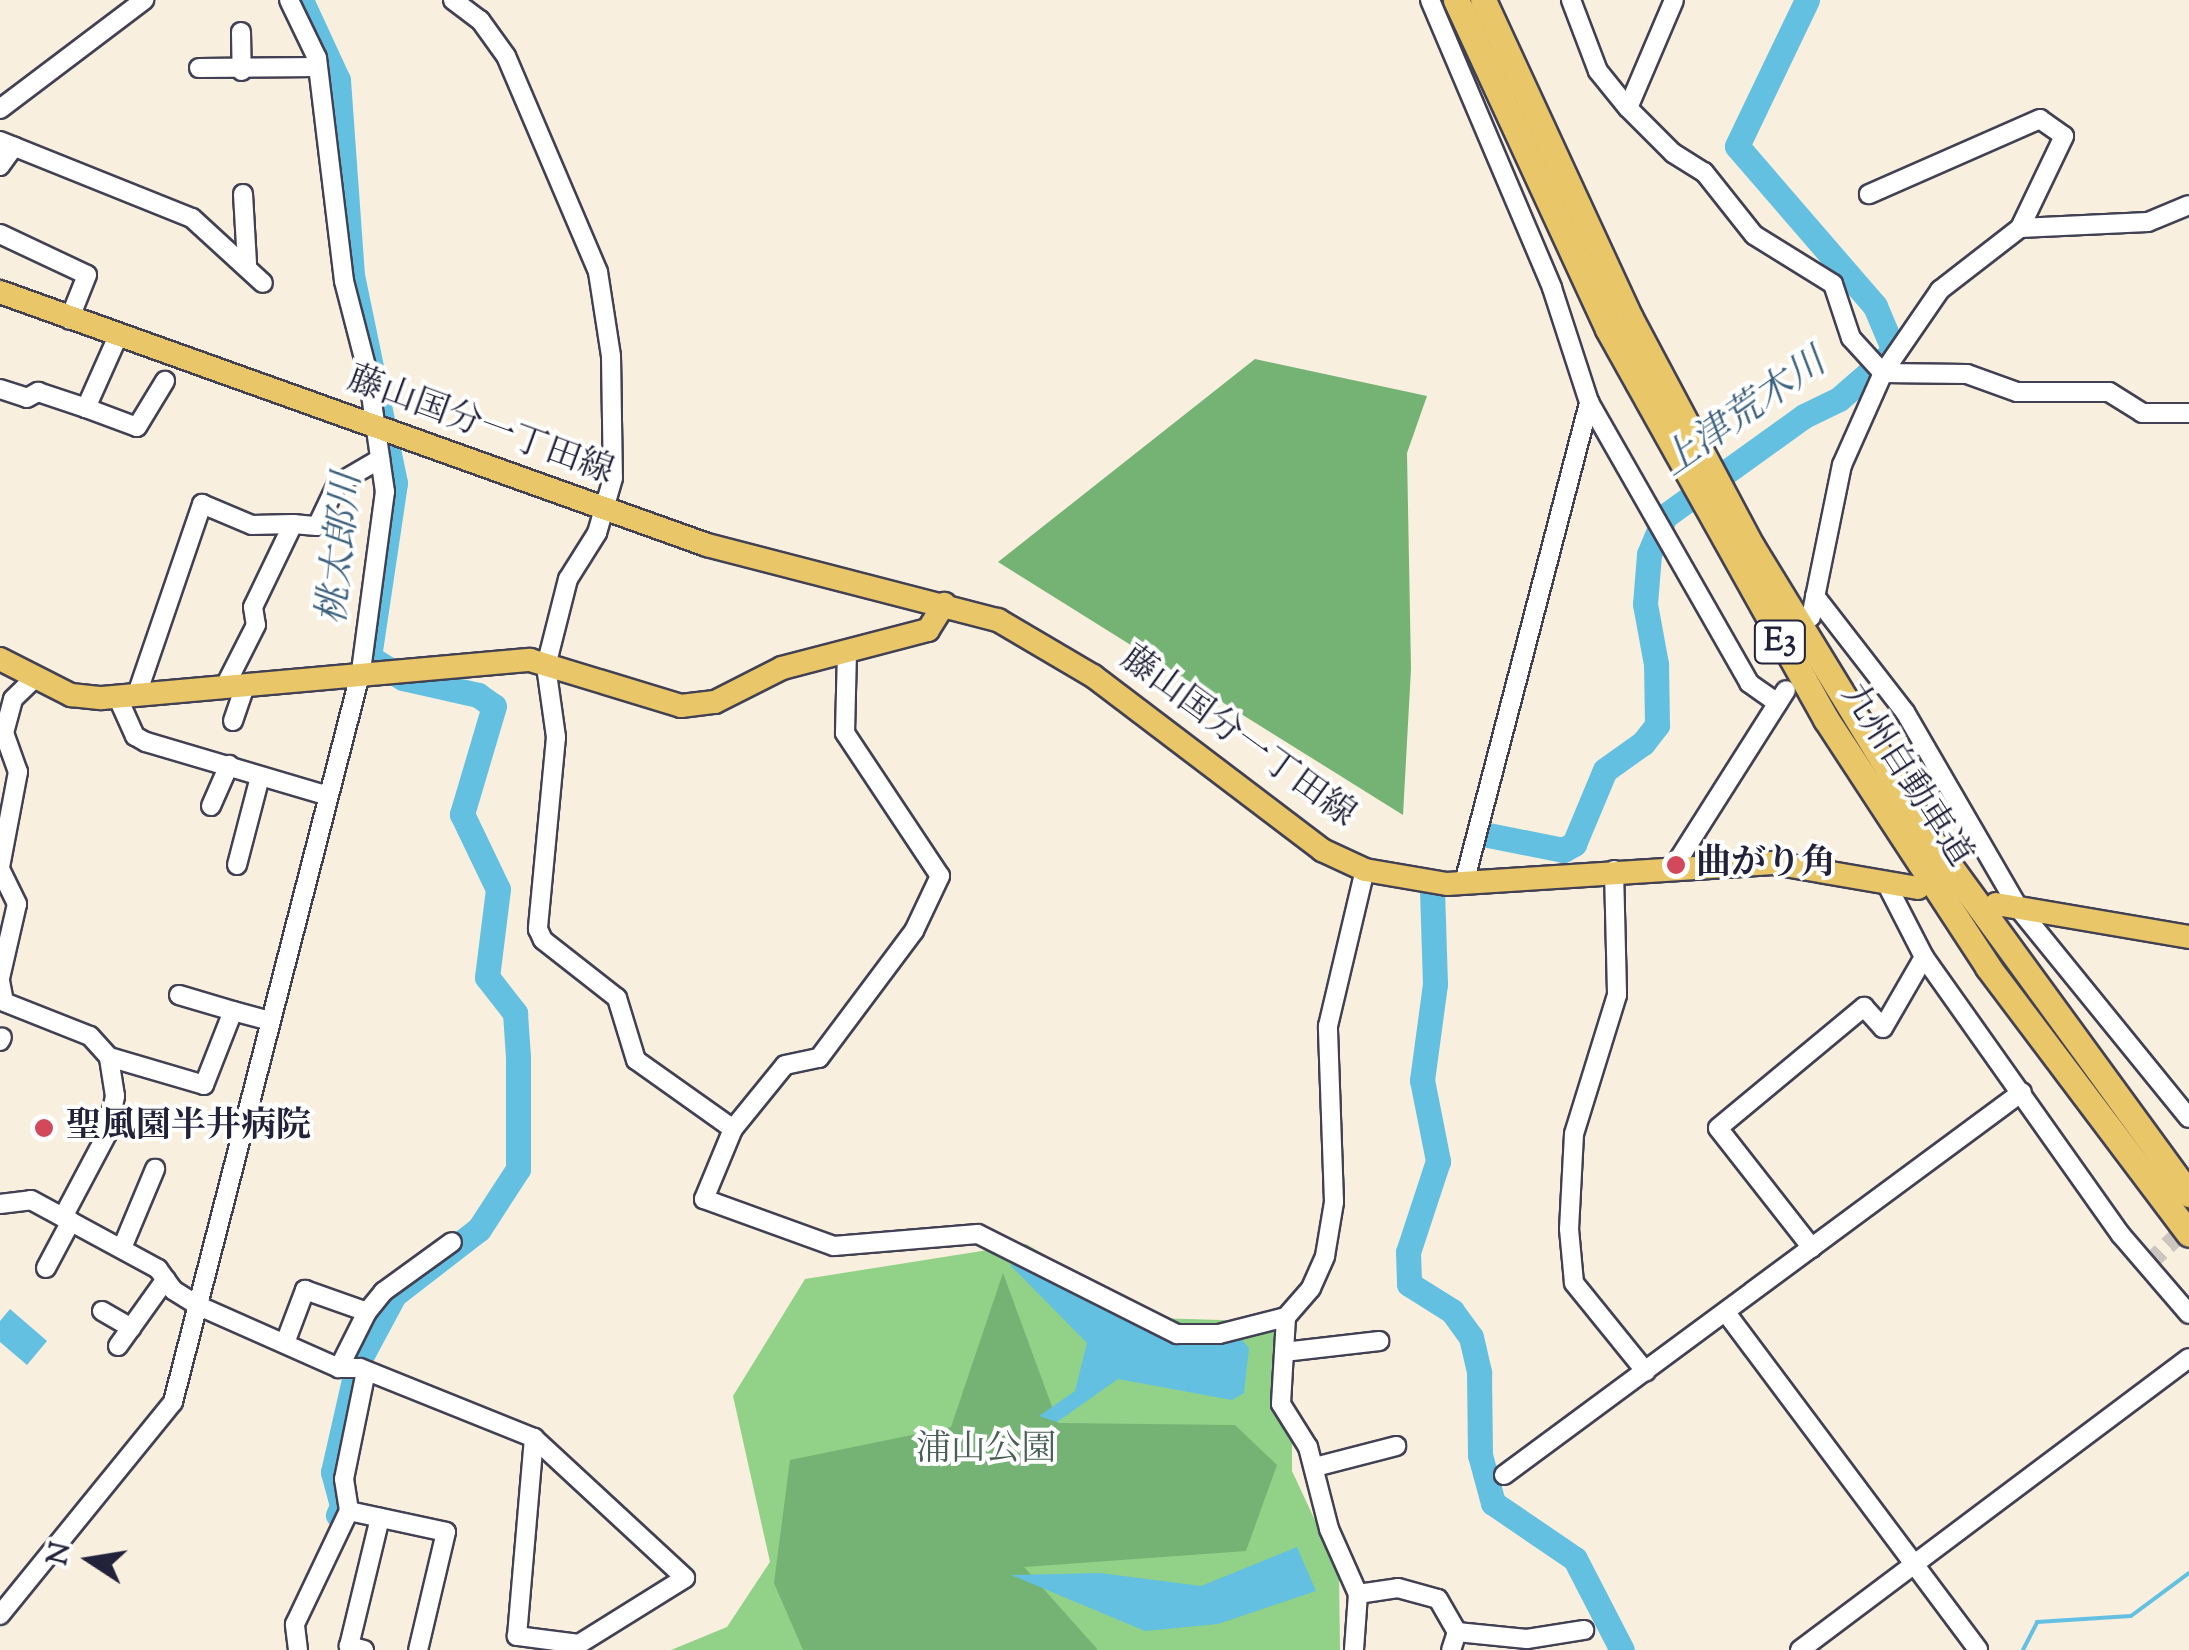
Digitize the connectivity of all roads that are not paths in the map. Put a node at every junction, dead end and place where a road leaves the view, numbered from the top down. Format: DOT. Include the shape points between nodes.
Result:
graph roads {
  1 [pos="118,0"];
  2 [pos="144,0"];
  3 [pos="289,0"];
  4 [pos="454,0"];
  5 [pos="1430,0"];
  6 [pos="1456,0"];
  7 [pos="1484,0"];
  8 [pos="1572,0"];
  9 [pos="1674,0"];
  10 [pos="116,21"];
  11 [pos="241,32"];
  12 [pos="200,68"];
  13 [pos="318,68"];
  14 [pos="242,72"];
  15 [pos="1628,108"];
  16 [pos="0,110"];
  17 [pos="7,144"];
  18 [pos="0,166"];
  19 [pos="243,194"];
  20 [pos="1869,194"];
  21 [pos="2189,205"];
  22 [pos="2020,228"];
  23 [pos="0,234"];
  24 [pos="247,264"];
  25 [pos="264,283"];
  26 [pos="0,292"];
  27 [pos="69,320"];
  28 [pos="118,336"];
  29 [pos="1883,374"];
  30 [pos="166,381"];
  31 [pos="0,389"];
  32 [pos="1589,402"];
  33 [pos="86,408"];
  34 [pos="2189,413"];
  35 [pos="376,426"];
  36 [pos="380,459"];
  37 [pos="606,509"];
  38 [pos="292,524"];
  39 [pos="1815,596"];
  40 [pos="944,604"];
  41 [pos="1811,617"];
  42 [pos="847,651"];
  43 [pos="0,659"];
  44 [pos="546,666"];
  45 [pos="361,671"];
  46 [pos="36,677"];
  47 [pos="235,685"];
  48 [pos="127,695"];
  49 [pos="233,721"];
  50 [pos="229,765"];
  51 [pos="260,777"];
  52 [pos="328,796"];
  53 [pos="211,806"];
  54 [pos="237,865"];
  55 [pos="1675,865"];
  56 [pos="0,868"];
  57 [pos="1365,870"];
  58 [pos="1614,870"];
  59 [pos="1886,881"];
  60 [pos="1464,883"];
  61 [pos="1918,888"];
  62 [pos="1996,904"];
  63 [pos="2020,909"];
  64 [pos="2189,938"];
  65 [pos="1924,957"];
  66 [pos="0,979"];
  67 [pos="179,995"];
  68 [pos="233,1011"];
  69 [pos="270,1021"];
  70 [pos="109,1057"];
  71 [pos="2022,1092"];
  72 [pos="2189,1118"];
  73 [pos="734,1129"];
  74 [pos="155,1169"];
  75 [pos="2189,1194"];
  76 [pos="0,1204"];
  77 [pos="67,1220"];
  78 [pos="2189,1234"];
  79 [pos="452,1242"];
  80 [pos="122,1248"];
  81 [pos="1812,1248"];
  82 [pos="46,1268"];
  83 [pos="166,1279"];
  84 [pos="198,1306"];
  85 [pos="102,1310"];
  86 [pos="367,1312"];
  87 [pos="1727,1314"];
  88 [pos="2189,1314"];
  89 [pos="1286,1317"];
  90 [pos="131,1328"];
  91 [pos="1379,1341"];
  92 [pos="284,1343"];
  93 [pos="118,1346"];
  94 [pos="1284,1352"];
  95 [pos="2189,1358"];
  96 [pos="340,1368"];
  97 [pos="366,1371"];
  98 [pos="1646,1372"];
  99 [pos="534,1438"];
  100 [pos="1396,1446"];
  101 [pos="1314,1467"];
  102 [pos="1504,1475"];
  103 [pos="349,1511"];
  104 [pos="380,1518"];
  105 [pos="1912,1564"];
  106 [pos="1358,1594"];
  107 [pos="0,1615"];
  108 [pos="1584,1630"];
  109 [pos="1454,1641"];
  110 [pos="354,1649"];
  111 [pos="298,1650"];
  112 [pos="418,1650"];
  113 [pos="1354,1650"];
  114 [pos="1800,1650"];
  115 [pos="1978,1650"];
  1 -- 10 [label="street"];
  2 -- 10 [label="street"];
  3 -- 13 [label="street"];
  4 -- 37 [label="street" via="480,20 506,56 598,272 614,387"];
  5 -- 32 [label="street" via="1552,288"];
  6 -- 78 [label="highway, 九州自動車道 / E3" via="1608,329 1826,719 1988,967"];
  7 -- 75 [label="highway, 九州自動車道 / E3" via="1630,318 1752,547 1958,880"];
  8 -- 15 [label="street" via="1598,71"];
  9 -- 15 [label="street"];
  10 -- 16 [label="street"];
  11 -- 14 [label="street"];
  12 -- 14 [label="street"];
  13 -- 14 [label="street"];
  13 -- 35 [label="street" via="344,282"];
  15 -- 29 [label="street" via="1673,154 1704,172 1754,235 1833,284 1851,338"];
  17 -- 18 [label="street"];
  17 -- 24 [label="street" via="192,218"];
  19 -- 24 [label="street"];
  20 -- 22 [label="street" via="2040,119 2064,136"];
  21 -- 22 [label="street" via="2148,222"];
  22 -- 29 [label="street" via="1940,290"];
  23 -- 27 [label="street" via="87,275"];
  24 -- 25 [label="street"];
  26 -- 27 [label="main road, 藤山国分一丁田線"];
  27 -- 28 [label="main road, 藤山国分一丁田線"];
  28 -- 33 [label="street"];
  28 -- 35 [label="main road, 藤山国分一丁田線"];
  29 -- 34 [label="street" via="1967,374 2017,392 2108,392 2142,413"];
  29 -- 39 [label="street" via="1842,465"];
  30 -- 33 [label="street" via="137,427"];
  31 -- 33 [label="street" via="27,398 38,392"];
  32 -- 55 [label="street" via="1749,683 1782,696"];
  32 -- 60 [label="street"];
  35 -- 36 [label="street"];
  35 -- 37 [label="main road, 藤山国分一丁田線"];
  36 -- 38 [label="street" via="337,484 317,526"];
  36 -- 45 [label="street" via="385,492"];
  37 -- 40 [label="main road, 藤山国分一丁田線" via="707,544"];
  37 -- 44 [label="street" via="568,579"];
  38 -- 47 [label="street" via="253,607 256,626"];
  38 -- 48 [label="street" via="252,525 202,504"];
  39 -- 41 [label="street"];
  39 -- 63 [label="street" via="1905,712"];
  40 -- 42 [label="main road" via="928,630"];
  40 -- 57 [label="main road, 藤山国分一丁田線" via="1037,640 1290,828"];
  42 -- 44 [label="main road" via="782,668 715,702 681,706"];
  42 -- 73 [label="street" via="845,733 940,876 914,931 819,1058 785,1065"];
  43 -- 46 [label="main road"];
  44 -- 45 [label="main road" via="498,660"];
  44 -- 73 [label="street" via="556,737 538,928 543,940 617,998 636,1060"];
  45 -- 47 [label="main road"];
  45 -- 52 [label="street"];
  46 -- 48 [label="main road" via="71,695"];
  46 -- 56 [label="street" via="13,699 4,732 18,772"];
  47 -- 48 [label="main road"];
  47 -- 49 [label="street"];
  48 -- 50 [label="street" via="136,736"];
  50 -- 51 [label="street"];
  50 -- 53 [label="street"];
  51 -- 52 [label="street"];
  51 -- 54 [label="street"];
  52 -- 69 [label="street"];
  55 -- 58 [label="main road, 藤山国分一丁田線"];
  55 -- 59 [label="main road, 藤山国分一丁田線" via="1774,863"];
  56 -- 66 [label="street" via="17,904"];
  57 -- 60 [label="main road, 藤山国分一丁田線"];
  57 -- 89 [label="street" via="1328,1026 1334,1188 1325,1256 1311,1288"];
  58 -- 60 [label="main road, 藤山国分一丁田線"];
  58 -- 98 [label="street" via="1616,994 1574,1134 1571,1256 1574,1283"];
  59 -- 61 [label="main road, 藤山国分一丁田線"];
  59 -- 65 [label="street"];
  62 -- 63 [label="main road"];
  63 -- 64 [label="main road"];
  63 -- 72 [label="street"];
  65 -- 71 [label="street"];
  65 -- 81 [label="street" via="1883,1028 1864,1008 1718,1128"];
  66 -- 70 [label="street" via="4,1002 90,1036"];
  67 -- 68 [label="street"];
  68 -- 69 [label="street"];
  68 -- 70 [label="street" via="204,1086"];
  69 -- 84 [label="street"];
  70 -- 77 [label="street" via="114,1096 107,1134"];
  71 -- 81 [label="street"];
  71 -- 88 [label="street" via="2121,1235"];
  73 -- 89 [label="street" via="704,1199 796,1234 856,1249 978,1234 1177,1334 1219,1334"];
  74 -- 80 [label="street"];
  76 -- 77 [label="street" via="31,1200"];
  77 -- 80 [label="street"];
  77 -- 82 [label="street"];
  79 -- 86 [label="street" via="382,1292"];
  80 -- 83 [label="street"];
  81 -- 87 [label="street"];
  83 -- 84 [label="street"];
  83 -- 90 [label="street"];
  84 -- 92 [label="street"];
  84 -- 107 [label="street" via="173,1402"];
  85 -- 90 [label="street"];
  86 -- 92 [label="street" via="305,1290"];
  86 -- 96 [label="street"];
  87 -- 98 [label="street"];
  87 -- 105 [label="street"];
  89 -- 94 [label="street"];
  90 -- 93 [label="street"];
  91 -- 94 [label="street"];
  92 -- 96 [label="street"];
  94 -- 101 [label="street" via="1281,1404"];
  95 -- 105 [label="street"];
  96 -- 97 [label="street"];
  97 -- 99 [label="street"];
  97 -- 103 [label="street" via="344,1478"];
  98 -- 102 [label="street"];
  99 -- 99 [label="street" via="685,1578 579,1644 517,1636"];
  100 -- 101 [label="street"];
  101 -- 106 [label="street" via="1334,1544"];
  103 -- 104 [label="street"];
  103 -- 111 [label="street" via="295,1624"];
  104 -- 110 [label="street"];
  104 -- 112 [label="street" via="446,1532"];
  105 -- 114 [label="street"];
  105 -- 115 [label="street"];
  106 -- 109 [label="street" via="1398,1588 1438,1599"];
  106 -- 113 [label="street"];
  108 -- 109 [label="street" via="1527,1640"];
}
